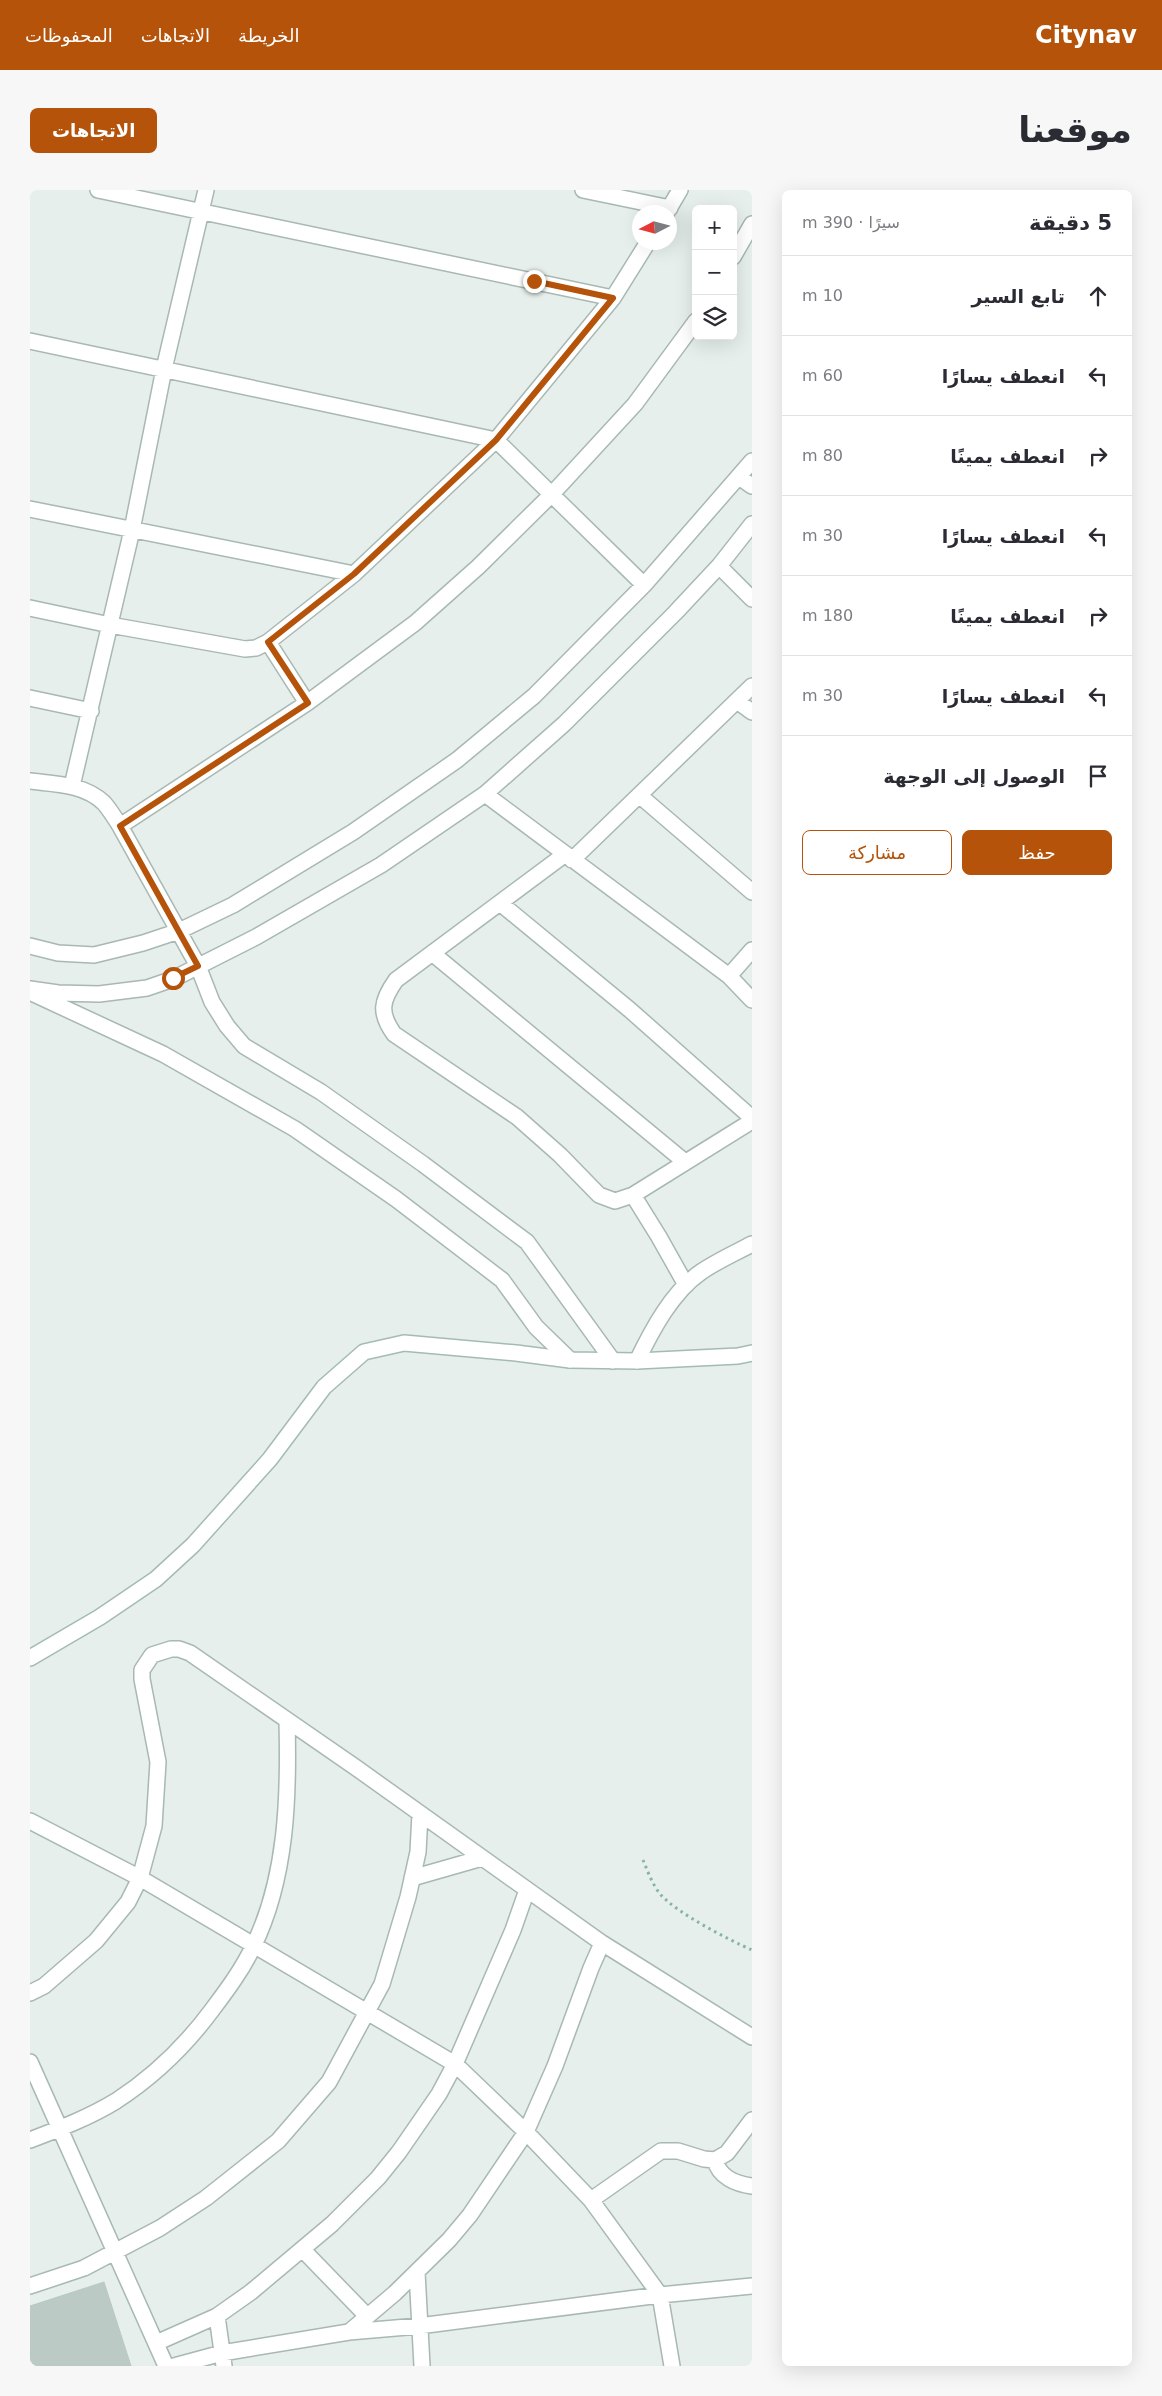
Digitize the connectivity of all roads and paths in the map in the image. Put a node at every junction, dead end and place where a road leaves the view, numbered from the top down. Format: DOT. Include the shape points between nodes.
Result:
graph roads {
  1 [pos="98,190"];
  2 [pos="206,190"];
  3 [pos="583,190"];
  4 [pos="680,190"];
  5 [pos="648,205"];
  6 [pos="672,205"];
  7 [pos="202,212"];
  8 [pos="752,224"];
  9 [pos="643,250"];
  10 [pos="737,250"];
  11 [pos="613,298"];
  12 [pos="692,327"];
  13 [pos="30,341"];
  14 [pos="164,369"];
  15 [pos="496,440"];
  16 [pos="752,461"];
  17 [pos="746,481"];
  18 [pos="553,494"];
  19 [pos="30,510"];
  20 [pos="752,524"];
  21 [pos="132,530"];
  22 [pos="719,566"];
  23 [pos="354,574"];
  24 [pos="644,585"];
  25 [pos="752,599"];
  26 [pos="30,608"];
  27 [pos="110,625"];
  28 [pos="268,642"];
  29 [pos="752,686"];
  30 [pos="30,698"];
  31 [pos="737,700"];
  32 [pos="308,703"];
  33 [pos="91,711"];
  34 [pos="752,712"];
  35 [pos="30,781"];
  36 [pos="72,786"];
  37 [pos="484,794"];
  38 [pos="639,795"];
  39 [pos="120,826"];
  40 [pos="568,858"];
  41 [pos="752,892"];
  42 [pos="500,903"];
  43 [pos="179,930"];
  44 [pos="30,946"];
  45 [pos="752,950"];
  46 [pos="432,953"];
  47 [pos="198,966"];
  48 [pos="729,976"];
  49 [pos="30,989"];
  50 [pos="30,993"];
  51 [pos="752,1000"];
  52 [pos="752,1120"];
  53 [pos="685,1162"];
  54 [pos="633,1195"];
  55 [pos="752,1244"];
  56 [pos="686,1285"];
  57 [pos="752,1353"];
  58 [pos="570,1360"];
  59 [pos="613,1361"];
  60 [pos="637,1362"];
  61 [pos="30,1658"];
  62 [pos="287,1721"];
  63 [pos="420,1814"];
  64 [pos="30,1821"];
  65 [pos="482,1858"];
  66 [pos="643,1860"];
  67 [pos="140,1878"];
  68 [pos="412,1878"];
  69 [pos="527,1890"];
  70 [pos="602,1943"];
  71 [pos="254,1946"];
  72 [pos="752,1950"];
  73 [pos="30,1993"];
  74 [pos="367,2012"];
  75 [pos="752,2038"];
  76 [pos="30,2062"];
  77 [pos="455,2064"];
  78 [pos="752,2120"];
  79 [pos="59,2129"];
  80 [pos="526,2132"];
  81 [pos="30,2140"];
  82 [pos="715,2160"];
  83 [pos="752,2186"];
  84 [pos="591,2200"];
  85 [pos="303,2250"];
  86 [pos="114,2252"];
  87 [pos="417,2272"];
  88 [pos="30,2286"];
  89 [pos="752,2286"];
  90 [pos="660,2295"];
  91 [pos="366,2315"];
  92 [pos="217,2316"];
  93 [pos="419,2326"];
  94 [pos="349,2332"];
  95 [pos="156,2343"];
  96 [pos="223,2359"];
  97 [pos="166,2366"];
  98 [pos="174,2366"];
  99 [pos="422,2366"];
  100 [pos="672,2366"];
  1 -- 7 [label="street"];
  2 -- 7 [label="street"];
  3 -- 5 [label="street"];
  4 -- 6 [label="street"];
  7 -- 11 [label="street"];
  7 -- 14 [label="street"];
  8 -- 10 [label="street"];
  9 -- 11 [label="street"];
  11 -- 15 [label="street"];
  12 -- 18 [label="street" via="635,404"];
  13 -- 14 [label="street"];
  14 -- 15 [label="street"];
  14 -- 21 [label="street"];
  15 -- 18 [label="street"];
  15 -- 23 [label="street"];
  16 -- 17 [label="street"];
  17 -- 24 [label="street"];
  18 -- 24 [label="street"];
  18 -- 32 [label="street" via="415,623"];
  19 -- 21 [label="street"];
  20 -- 22 [label="street"];
  21 -- 23 [label="street"];
  21 -- 27 [label="street"];
  22 -- 25 [label="street"];
  22 -- 37 [label="street" via="564,724"];
  23 -- 28 [label="street"];
  24 -- 43 [label="street" via="534,696 457,760 344,838 233,905"];
  26 -- 27 [label="street"];
  27 -- 28 [label="street" via="245,649"];
  27 -- 33 [label="street"];
  28 -- 32 [label="street"];
  29 -- 31 [label="street"];
  30 -- 33 [label="street"];
  31 -- 34 [label="street"];
  31 -- 38 [label="street"];
  32 -- 39 [label="street"];
  33 -- 36 [label="street"];
  35 -- 36 [label="street"];
  36 -- 39 [label="street" via="86,791 104,804"];
  37 -- 40 [label="street"];
  37 -- 47 [label="street" via="381,864 256,937"];
  38 -- 40 [label="street"];
  38 -- 41 [label="street"];
  39 -- 43 [label="street"];
  40 -- 42 [label="street"];
  40 -- 48 [label="street"];
  42 -- 46 [label="street"];
  42 -- 52 [label="street" via="630,1010"];
  43 -- 44 [label="street" via="94,955 58,953"];
  43 -- 47 [label="street"];
  45 -- 48 [label="street"];
  46 -- 53 [label="street"];
  46 -- 54 [label="street" via="396,980 388,991 383,1007 384,1017 394,1034 517,1117 560,1154 599,1195 615,1201"];
  47 -- 49 [label="street" via="147,988 99,994"];
  47 -- 59 [label="street" via="212,1002 226,1026 244,1046 328,1098 527,1242"];
  48 -- 51 [label="street"];
  50 -- 58 [label="street" via="163,1054 295,1129 396,1199 502,1280 536,1327"];
  52 -- 53 [label="street"];
  53 -- 54 [label="street"];
  54 -- 56 [label="street"];
  55 -- 56 [label="street" via="701,1272"];
  56 -- 60 [label="street" via="648,1339"];
  57 -- 60 [label="street"];
  58 -- 59 [label="street"];
  58 -- 61 [label="street" via="404,1343 364,1352 324,1387 232,1504 156,1579"];
  59 -- 60 [label="street"];
  62 -- 63 [label="street"];
  62 -- 67 [label="street" via="179,1649 157,1653 146,1662 142,1679 158,1762 154,1826"];
  62 -- 71 [label="street" via="288,1782 278,1868"];
  63 -- 65 [label="street"];
  63 -- 68 [label="street" via="418,1852"];
  64 -- 67 [label="street"];
  65 -- 68 [label="street"];
  65 -- 69 [label="street"];
  66 -- 72 [label="path" via="661,1895 674,1906"];
  67 -- 71 [label="street"];
  67 -- 73 [label="street" via="128,1902 96,1941 44,1986"];
  68 -- 74 [label="street" via="382,1984"];
  69 -- 70 [label="street"];
  69 -- 77 [label="street"];
  70 -- 75 [label="street"];
  70 -- 80 [label="street"];
  71 -- 74 [label="street"];
  71 -- 79 [label="street" via="233,1982 187,2042 116,2101"];
  74 -- 77 [label="street"];
  74 -- 86 [label="street" via="329,2082 278,2141 206,2198 160,2228"];
  76 -- 79 [label="street"];
  77 -- 80 [label="street"];
  77 -- 85 [label="street" via="439,2094 378,2178"];
  78 -- 82 [label="street" via="727,2153"];
  79 -- 81 [label="street"];
  79 -- 86 [label="street"];
  80 -- 84 [label="street"];
  80 -- 87 [label="street" via="470,2215"];
  82 -- 83 [label="street" via="733,2182"];
  82 -- 84 [label="street" via="704,2160 678,2151 661,2151"];
  84 -- 90 [label="street"];
  85 -- 91 [label="street"];
  85 -- 92 [label="street"];
  86 -- 88 [label="street" via="84,2268"];
  86 -- 95 [label="street"];
  87 -- 91 [label="street"];
  87 -- 93 [label="street"];
  89 -- 90 [label="street"];
  90 -- 93 [label="street"];
  90 -- 100 [label="street"];
  91 -- 94 [label="street"];
  92 -- 95 [label="street"];
  92 -- 96 [label="street"];
  93 -- 94 [label="street"];
  93 -- 99 [label="street"];
  94 -- 96 [label="street"];
  95 -- 97 [label="street"];
  96 -- 98 [label="street"];
}
